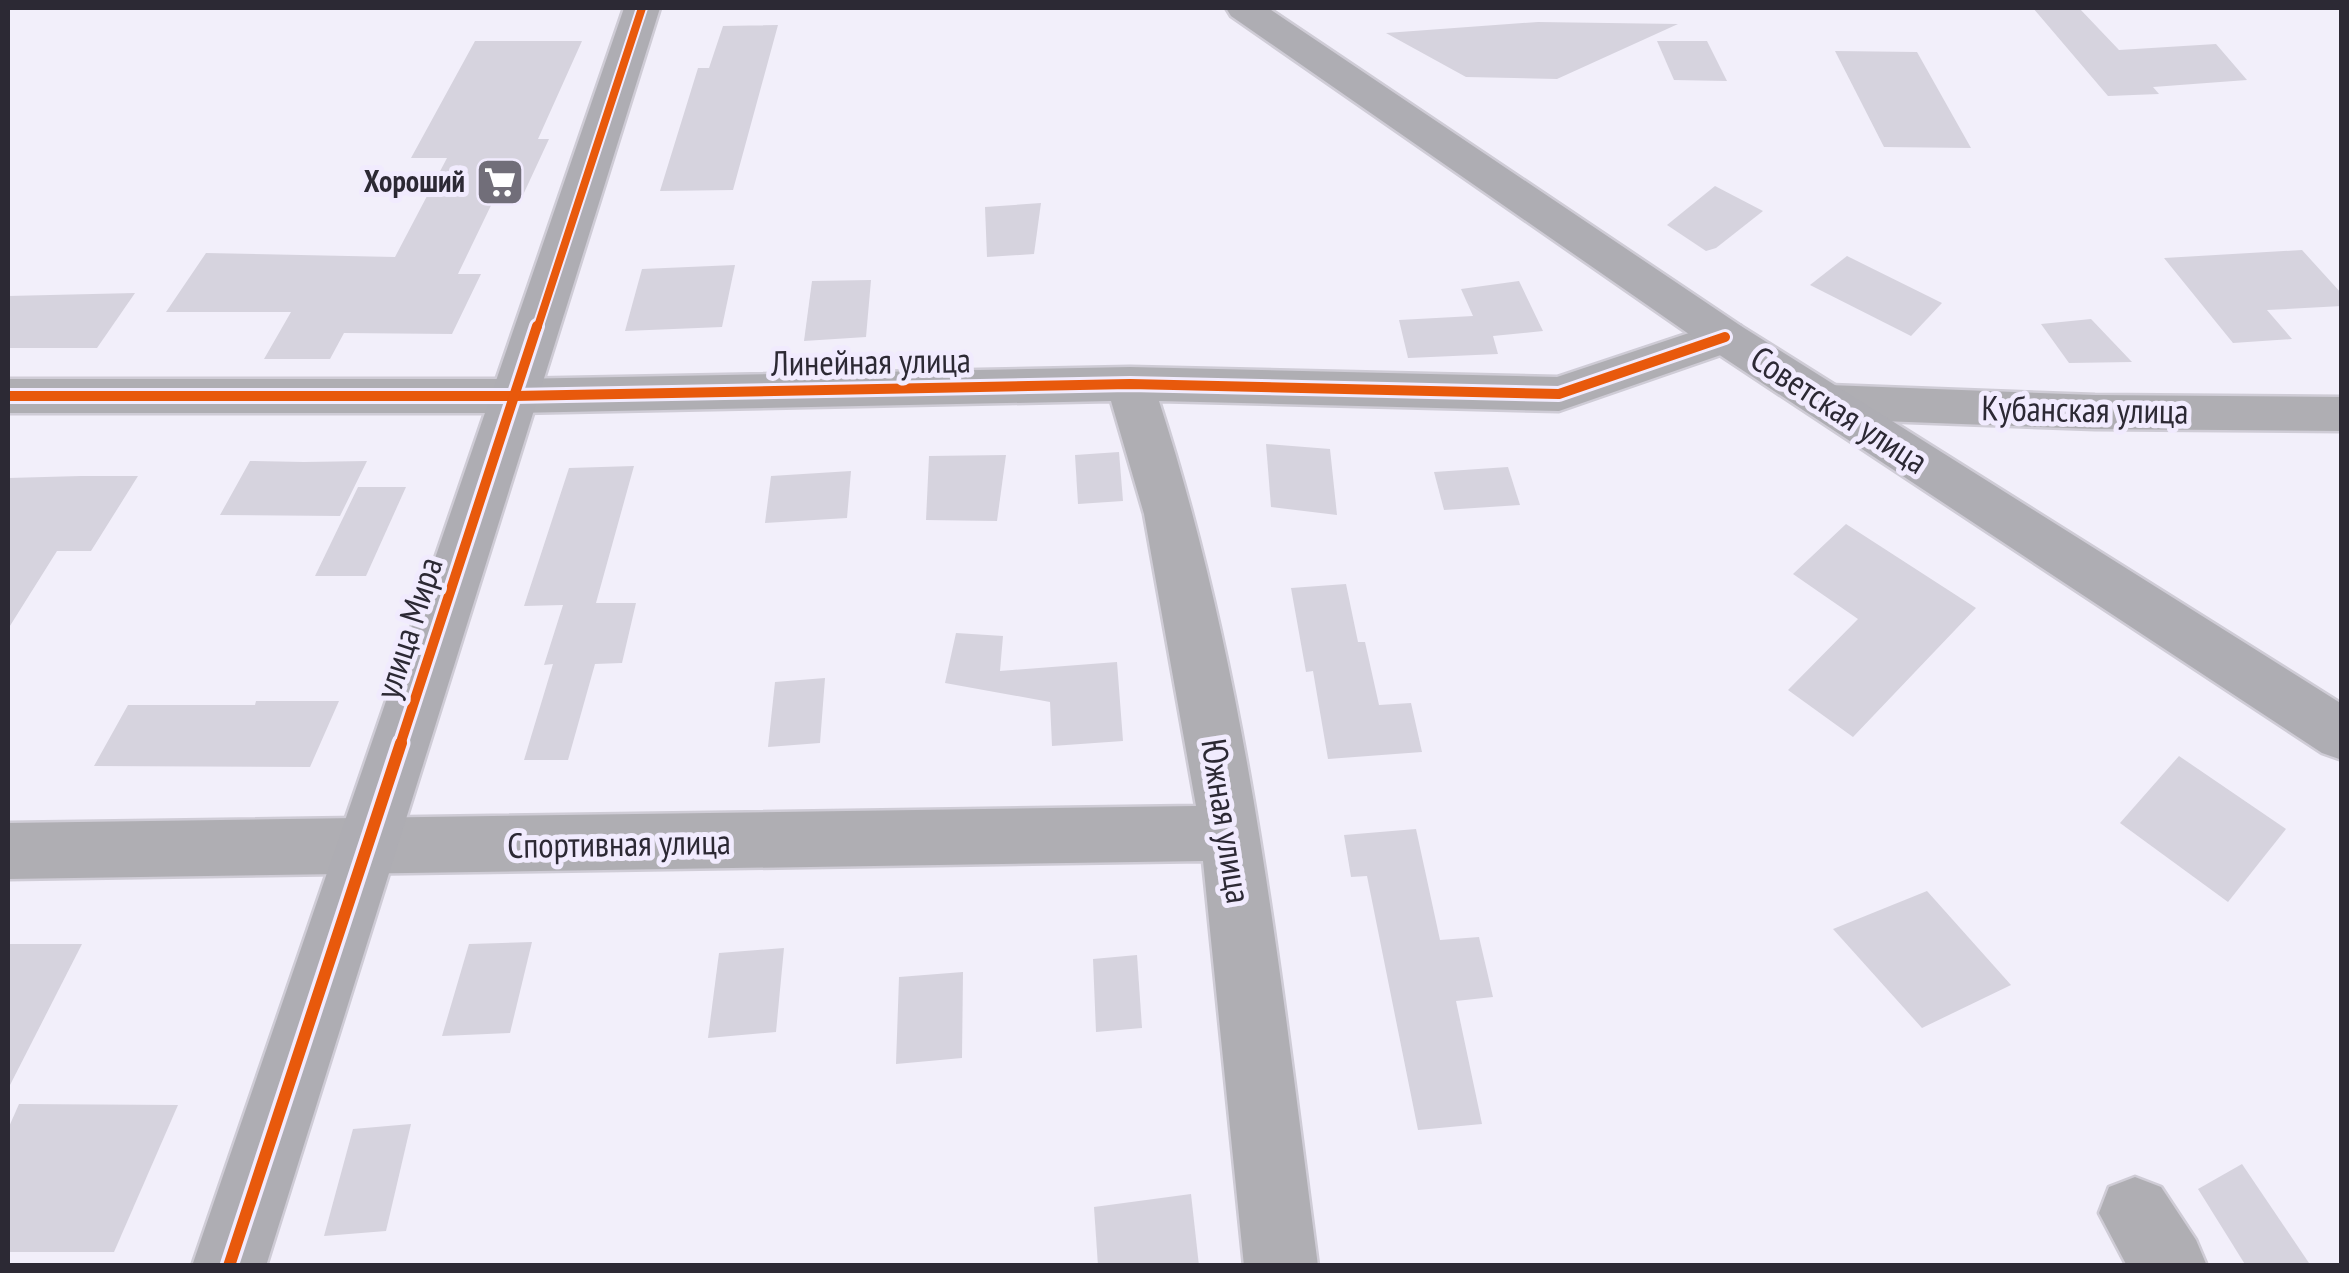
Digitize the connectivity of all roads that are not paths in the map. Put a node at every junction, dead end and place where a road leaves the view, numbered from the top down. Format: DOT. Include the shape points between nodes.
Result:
graph roads {
  1 [pos="642,8"];
  2 [pos="1244,8"];
  3 [pos="1725,336"];
  4 [pos="1130,384"];
  5 [pos="8,396"];
  6 [pos="514,396"];
  7 [pos="1829,402"];
  8 [pos="2342,414"];
  9 [pos="2342,734"];
  10 [pos="1231,833"];
  11 [pos="365,848"];
  12 [pos="8,852"];
  13 [pos="229,1266"];
  14 [pos="1281,1266"];
  1 -- 6 [label="street, улица Мира"];
  2 -- 3 [label="street, Советская улица"];
  3 -- 4 [label="street, Линейная улица" via="1559,394"];
  3 -- 7 [label="street, Советская улица"];
  4 -- 6 [label="street, Линейная улица"];
  4 -- 10 [label="street, Южная улица" via="1170,514"];
  5 -- 6 [label="street, Линейная улица"];
  6 -- 11 [label="street, улица Мира"];
  7 -- 8 [label="street, Кубанская улица"];
  7 -- 9 [label="street, Советская улица"];
  10 -- 11 [label="street, Спортивная улица"];
  10 -- 14 [label="street, Южная улица"];
  11 -- 12 [label="street, Спортивная улица"];
  11 -- 13 [label="street, улица Мира"];
}
